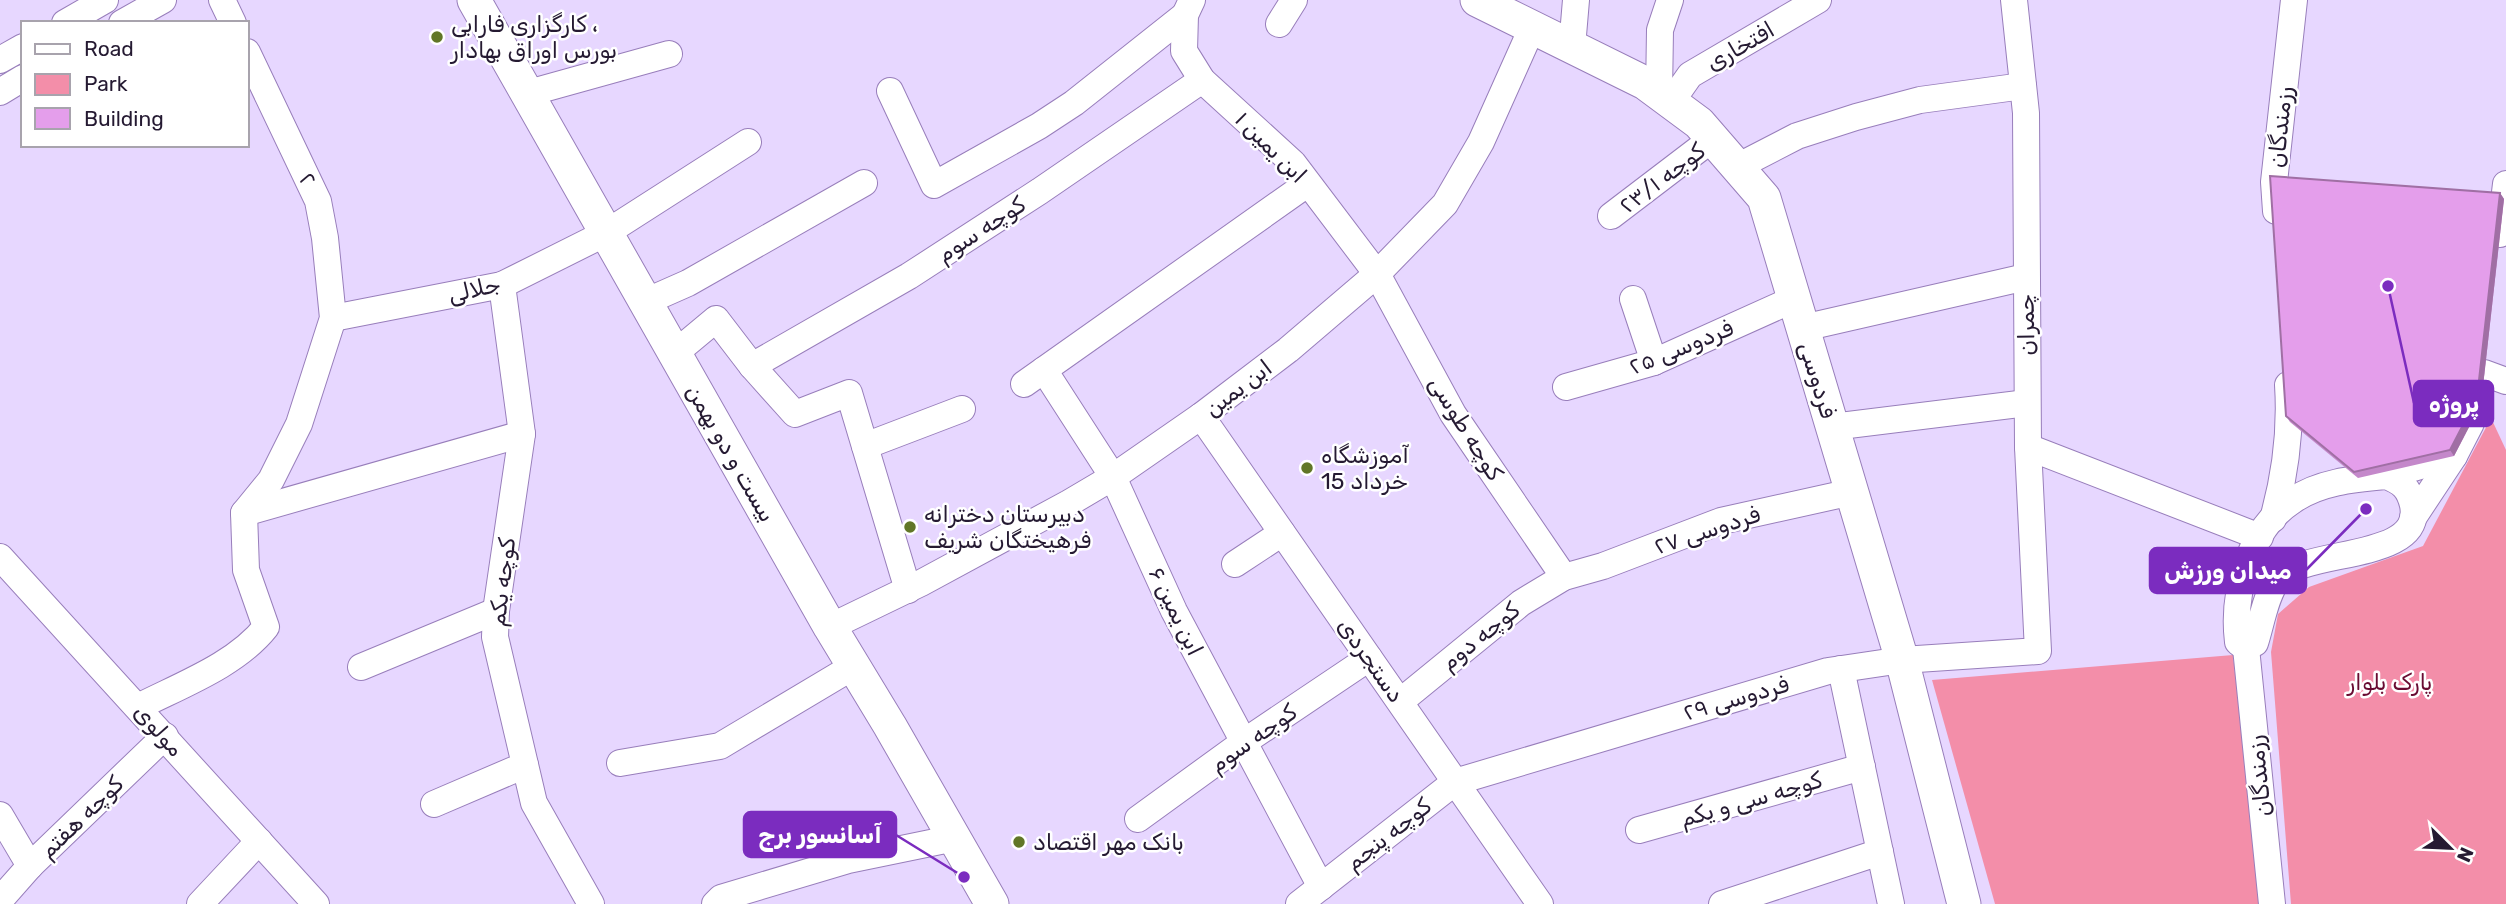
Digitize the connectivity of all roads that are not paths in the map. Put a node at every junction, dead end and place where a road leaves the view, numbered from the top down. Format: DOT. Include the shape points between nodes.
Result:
graph roads {
  1 [pos="105,0"];
  2 [pos="163,0"];
  3 [pos="222,0"];
  4 [pos="474,0"];
  5 [pos="1294,0"];
  6 [pos="1478,0"];
  7 [pos="1576,0"];
  8 [pos="1670,0"];
  9 [pos="1818,0"];
  10 [pos="2014,0"];
  11 [pos="2294,0"];
  12 [pos="1183,5"];
  13 [pos="68,21"];
  14 [pos="126,21"];
  15 [pos="232,21"];
  16 [pos="1279,24"];
  17 [pos="1532,28"];
  18 [pos="1572,47"];
  19 [pos="21,48"];
  20 [pos="248,54"];
  21 [pos="669,54"];
  22 [pos="0,60"];
  23 [pos="21,79"];
  24 [pos="1202,80"];
  25 [pos="2024,86"];
  26 [pos="0,92"];
  27 [pos="890,92"];
  28 [pos="525,94"];
  29 [pos="1665,98"];
  30 [pos="1712,139"];
  31 [pos="748,142"];
  32 [pos="1737,167"];
  33 [pos="2274,182"];
  34 [pos="864,183"];
  35 [pos="1307,184"];
  36 [pos="2301,184"];
  37 [pos="2505,191"];
  38 [pos="2477,197"];
  39 [pos="1611,216"];
  40 [pos="606,233"];
  41 [pos="2278,236"];
  42 [pos="2497,264"];
  43 [pos="1377,274"];
  44 [pos="2026,277"];
  45 [pos="502,285"];
  46 [pos="1633,299"];
  47 [pos="645,302"];
  48 [pos="1798,314"];
  49 [pos="332,318"];
  50 [pos="674,354"];
  51 [pos="2286,356"];
  52 [pos="1654,362"];
  53 [pos="752,366"];
  54 [pos="2488,380"];
  55 [pos="1566,387"];
  56 [pos="2027,403"];
  57 [pos="962,409"];
  58 [pos="1201,416"];
  59 [pos="1832,427"];
  60 [pos="522,434"];
  61 [pos="865,446"];
  62 [pos="2028,446"];
  63 [pos="2454,456"];
  64 [pos="1113,477"];
  65 [pos="2386,477"];
  66 [pos="1852,492"];
  67 [pos="244,513"];
  68 [pos="2413,518"];
  69 [pos="2266,528"];
  70 [pos="1282,533"];
  71 [pos="0,557"];
  72 [pos="1235,564"];
  73 [pos="1564,577"];
  74 [pos="908,590"];
  75 [pos="496,611"];
  76 [pos="830,627"];
  77 [pos="2246,648"];
  78 [pos="2038,651"];
  79 [pos="1368,657"];
  80 [pos="1902,660"];
  81 [pos="854,666"];
  82 [pos="361,667"];
  83 [pos="1841,669"];
  84 [pos="1401,701"];
  85 [pos="138,707"];
  86 [pos="165,736"];
  87 [pos="1244,742"];
  88 [pos="620,763"];
  89 [pos="525,765"];
  90 [pos="1862,767"];
  91 [pos="1455,782"];
  92 [pos="433,804"];
  93 [pos="0,816"];
  94 [pos="1138,820"];
  95 [pos="1639,830"];
  96 [pos="955,838"];
  97 [pos="259,841"];
  98 [pos="1880,852"];
  99 [pos="30,866"];
  100 [pos="1321,887"];
  101 [pos="0,900"];
  102 [pos="200,904"];
  103 [pos="316,904"];
  104 [pos="591,904"];
  105 [pos="715,904"];
  106 [pos="992,904"];
  107 [pos="1299,904"];
  108 [pos="1541,904"];
  109 [pos="1722,904"];
  110 [pos="1891,904"];
  111 [pos="1964,904"];
  112 [pos="2272,904"];
  1 -- 13 [label="street"];
  2 -- 14 [label="street"];
  3 -- 15 [label="street"];
  4 -- 28 [label="main road, بیست و دو بهمن"];
  5 -- 16 [label="street"];
  6 -- 17 [label="main road, فردوسی"];
  7 -- 18 [label="street"];
  8 -- 29 [label="street" via="1660,30"];
  9 -- 29 [label="street, افتخاری" via="1690,75"];
  10 -- 25 [label="street, چمران"];
  11 -- 33 [label="street, رزمندگان"];
  12 -- 24 [label="street, ابن یمین ۱" via="1184,51"];
  12 -- 27 [label="street" via="1074,103 934,185"];
  17 -- 18 [label="main road, فردوسی"];
  17 -- 43 [label="street, ابن یمین" via="1480,142 1445,204"];
  18 -- 29 [label="main road, فردوسی" via="1645,83"];
  19 -- 22 [label="street"];
  20 -- 49 [label="street, ۲" via="318,201"];
  21 -- 28 [label="street"];
  23 -- 26 [label="street"];
  24 -- 35 [label="street, ابن یمین ۱" via="1293,163"];
  24 -- 53 [label="street, کوچه سوم" via="909,276"];
  25 -- 32 [label="street" via="1920,100 1856,117 1797,136"];
  25 -- 44 [label="street, چمران"];
  28 -- 40 [label="main road, بیست و دو بهمن"];
  29 -- 30 [label="main road, فردوسی" via="1699,123"];
  30 -- 32 [label="main road, فردوسی"];
  30 -- 39 [label="street, کوچه ۲۳/۱"];
  31 -- 40 [label="street, جلالی"];
  32 -- 48 [label="main road, فردوسی" via="1764,198"];
  33 -- 36 [label="street"];
  33 -- 41 [label="street, رزمندگان"];
  34 -- 47 [label="street"];
  35 -- 43 [label="street, ابن یمین ۱"];
  35 -- 64 [label="street, ابن یمین ۶" via="1034,377"];
  37 -- 38 [label="street"];
  37 -- 42 [label="street"];
  40 -- 45 [label="street, جلالی"];
  40 -- 47 [label="main road, بیست و دو بهمن"];
  43 -- 58 [label="street, ابن یمین"];
  43 -- 73 [label="street, کوچه طوسی" via="1453,414"];
  44 -- 48 [label="street, فردوسی ۲۵"];
  44 -- 56 [label="street, چمران"];
  45 -- 49 [label="street, جلالی"];
  45 -- 60 [label="street, کوچه یکم"];
  46 -- 52 [label="street"];
  47 -- 50 [label="main road, بیست و دو بهمن"];
  48 -- 52 [label="street, فردوسی ۲۵"];
  48 -- 59 [label="main road, فردوسی"];
  49 -- 67 [label="street" via="299,424 271,480"];
  50 -- 53 [label="street" via="716,319"];
  50 -- 76 [label="main road, بیست و دو بهمن"];
  51 -- 69 [label="street" via="2300,430"];
  52 -- 55 [label="street, فردوسی ۲۵"];
  53 -- 61 [label="street" via="795,414 849,393"];
  54 -- 63 [label="street"];
  56 -- 59 [label="street"];
  56 -- 62 [label="street, چمران"];
  57 -- 61 [label="street"];
  58 -- 64 [label="street, ابن یمین"];
  58 -- 70 [label="street, دستجردی"];
  59 -- 66 [label="main road, فردوسی"];
  60 -- 67 [label="street"];
  60 -- 75 [label="street, کوچه یکم"];
  61 -- 74 [label="street"];
  62 -- 69 [label="street"];
  62 -- 78 [label="street, چمران"];
  63 -- 65 [label="street"];
  63 -- 68 [label="street"];
  64 -- 74 [label="street, ابن یمین"];
  64 -- 87 [label="street, ابن یمین ۶" via="1174,611"];
  65 -- 68 [label="street" via="2410,492"];
  65 -- 69 [label="street" via="2348,470 2290,502"];
  66 -- 73 [label="street, فردوسی ۲۷" via="1721,521"];
  66 -- 80 [label="main road, فردوسی"];
  67 -- 85 [label="street" via="246,570 266,627 254,642 204,674"];
  68 -- 77 [label="street" via="2406,531 2390,543 2291,568 2278,579 2255,643"];
  69 -- 77 [label="street, رزمندگان" via="2240,587 2236,629 2238,642"];
  70 -- 72 [label="street"];
  70 -- 79 [label="street, دستجردی"];
  71 -- 85 [label="street, مولوی"];
  73 -- 84 [label="street, کوچه دوم" via="1521,603"];
  74 -- 76 [label="street, ابن یمین"];
  75 -- 82 [label="street"];
  75 -- 89 [label="street, کوچه یکم" via="495,636"];
  76 -- 81 [label="main road, بیست و دو بهمن"];
  77 -- 112 [label="street, رزمندگان"];
  78 -- 80 [label="street, فردوسی ۲۹"];
  79 -- 84 [label="street, دستجردی"];
  79 -- 87 [label="street, کوچه سوم"];
  80 -- 83 [label="street, فردوسی ۲۹"];
  80 -- 111 [label="main road, فردوسی"];
  81 -- 88 [label="street" via="720,746"];
  81 -- 96 [label="main road, بیست و دو بهمن"];
  83 -- 90 [label="street"];
  83 -- 91 [label="street, فردوسی ۲۹"];
  84 -- 91 [label="street, دستجردی"];
  85 -- 86 [label="street, مولوی"];
  86 -- 97 [label="street, مولوی"];
  86 -- 99 [label="street, کوچه هفتم"];
  87 -- 94 [label="street, کوچه سوم"];
  87 -- 100 [label="street"];
  89 -- 92 [label="street"];
  89 -- 104 [label="street, کوچه یکم" via="534,803"];
  90 -- 95 [label="street, کوچه سی و یکم"];
  90 -- 98 [label="street"];
  91 -- 100 [label="street, کوچه پنجم"];
  91 -- 108 [label="street, دستجردی"];
  93 -- 99 [label="street"];
  96 -- 105 [label="street" via="848,860 720,898"];
  96 -- 106 [label="main road, بیست و دو بهمن"];
  97 -- 102 [label="street"];
  97 -- 103 [label="street, مولوی"];
  98 -- 109 [label="street"];
  98 -- 110 [label="street"];
  99 -- 101 [label="street, کوچه هفتم"];
  100 -- 107 [label="street, کوچه پنجم"];
}
